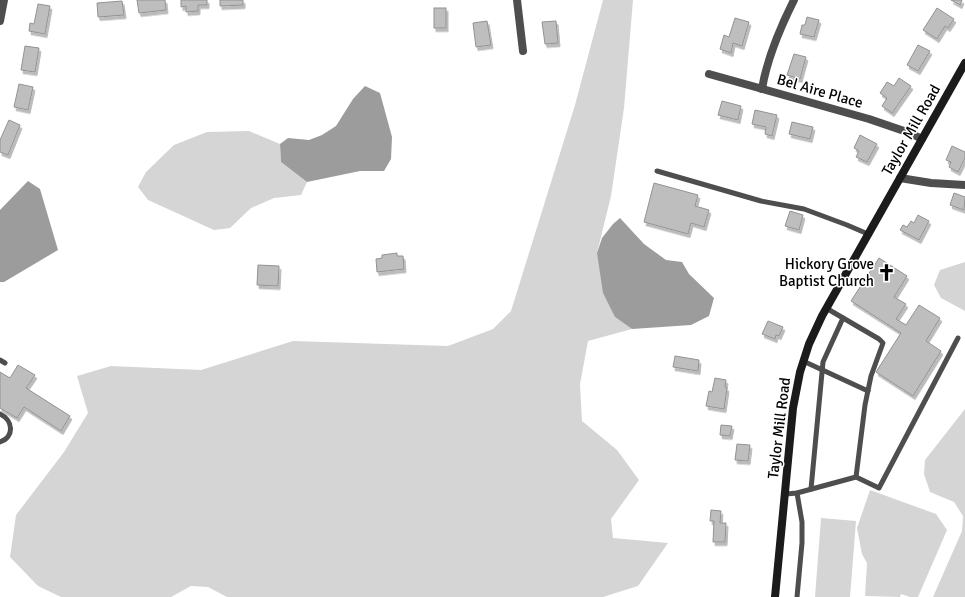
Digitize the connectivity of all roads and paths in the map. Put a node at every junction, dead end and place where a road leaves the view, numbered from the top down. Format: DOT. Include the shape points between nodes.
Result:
graph roads {
  1 [pos="4,0"];
  2 [pos="517,0"];
  3 [pos="794,0"];
  4 [pos="0,20"];
  5 [pos="523,51"];
  6 [pos="965,63"];
  7 [pos="709,74"];
  8 [pos="762,89"];
  9 [pos="922,139"];
  10 [pos="657,171"];
  11 [pos="900,178"];
  12 [pos="965,185"];
  13 [pos="868,234"];
  14 [pos="826,308"];
  15 [pos="843,318"];
  16 [pos="958,338"];
  17 [pos="0,360"];
  18 [pos="803,361"];
  19 [pos="5,363"];
  20 [pos="822,370"];
  21 [pos="868,391"];
  22 [pos="0,414"];
  23 [pos="0,442"];
  24 [pos="856,476"];
  25 [pos="811,489"];
  26 [pos="796,493"];
  27 [pos="786,494"];
  28 [pos="775,597"];
  29 [pos="797,597"];
  1 -- 4 [label="street"];
  2 -- 5 [label="street"];
  3 -- 8 [label="street" via="775,42"];
  6 -- 9 [label="main road, Taylor Mill Road"];
  7 -- 8 [label="street, Bel Aire Place"];
  8 -- 9 [label="street, Bel Aire Place" via="869,119"];
  9 -- 11 [label="main road, Taylor Mill Road"];
  10 -- 13 [label="lane" via="761,200 804,209"];
  11 -- 12 [label="street"];
  11 -- 13 [label="main road, Taylor Mill Road"];
  13 -- 14 [label="main road, Taylor Mill Road"];
  14 -- 15 [label="lane"];
  14 -- 18 [label="main road, Taylor Mill Road"];
  15 -- 20 [label="lane" via="823,362"];
  15 -- 21 [label="lane" via="879,339 883,344"];
  16 -- 24 [label="lane" via="879,488"];
  17 -- 19 [label="lane"];
  18 -- 20 [label="lane"];
  18 -- 27 [label="main road, Taylor Mill Road" via="793,408"];
  20 -- 21 [label="lane"];
  20 -- 25 [label="lane"];
  21 -- 24 [label="lane"];
  22 -- 23 [label="lane" via="11,426 6,440"];
  24 -- 25 [label="lane"];
  25 -- 26 [label="lane"];
  26 -- 27 [label="lane"];
  26 -- 29 [label="lane" via="802,522"];
  27 -- 28 [label="main road, Taylor Mill Road"];
}
